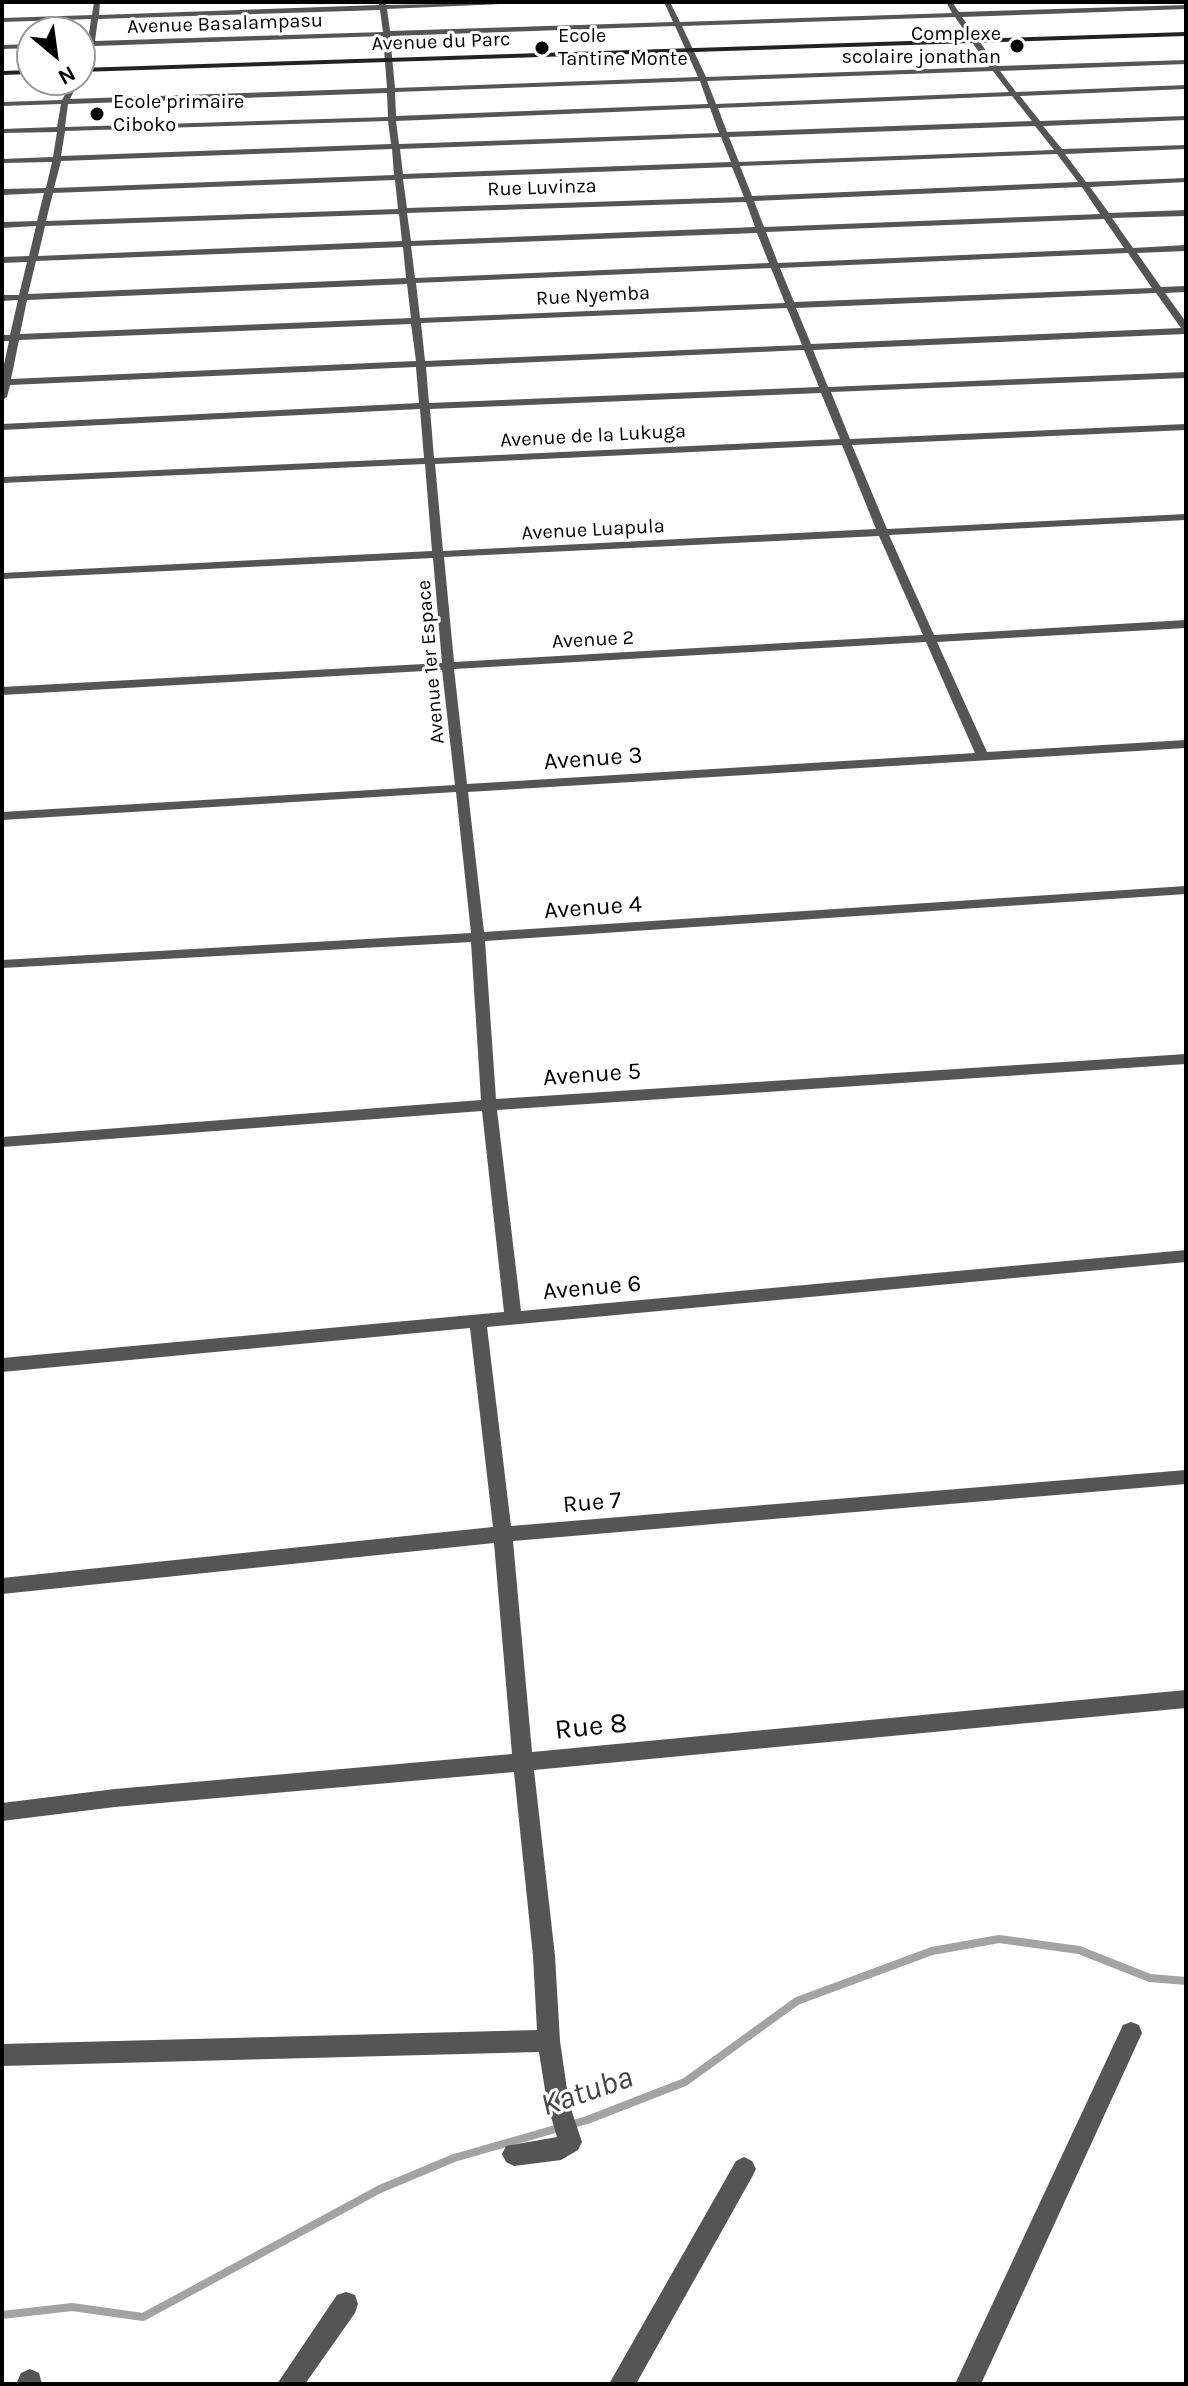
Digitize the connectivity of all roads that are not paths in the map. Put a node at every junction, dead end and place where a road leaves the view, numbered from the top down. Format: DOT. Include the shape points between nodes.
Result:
graph roads {
  1 [pos="97,2"];
  2 [pos="544,2"];
  3 [pos="667,2"];
  4 [pos="949,2"];
  5 [pos="382,5"];
  6 [pos="1186,7"];
  7 [pos="959,15"];
  8 [pos="96,16"];
  9 [pos="677,24"];
  10 [pos="1186,34"];
  11 [pos="387,35"];
  12 [pos="973,41"];
  13 [pos="96,44"];
  14 [pos="689,51"];
  15 [pos="390,60"];
  16 [pos="1186,62"];
  17 [pos="995,69"];
  18 [pos="96,71"];
  19 [pos="703,81"];
  20 [pos="1186,87"];
  21 [pos="390,91"];
  22 [pos="1015,95"];
  23 [pos="68,96"];
  24 [pos="65,101"];
  25 [pos="2,104"];
  26 [pos="712,108"];
  27 [pos="1186,118"];
  28 [pos="392,119"];
  29 [pos="1037,123"];
  30 [pos="62,129"];
  31 [pos="2,131"];
  32 [pos="726,136"];
  33 [pos="1186,147"];
  34 [pos="397,148"];
  35 [pos="1058,152"];
  36 [pos="57,159"];
  37 [pos="2,161"];
  38 [pos="737,166"];
  39 [pos="399,179"];
  40 [pos="1186,180"];
  41 [pos="1082,184"];
  42 [pos="50,189"];
  43 [pos="2,192"];
  44 [pos="750,199"];
  45 [pos="405,211"];
  46 [pos="1186,213"];
  47 [pos="1105,216"];
  48 [pos="42,223"];
  49 [pos="2,225"];
  50 [pos="762,232"];
  51 [pos="408,246"];
  52 [pos="1186,248"];
  53 [pos="1128,251"];
  54 [pos="32,259"];
  55 [pos="2,260"];
  56 [pos="775,267"];
  57 [pos="412,282"];
  58 [pos="1186,289"];
  59 [pos="1157,291"];
  60 [pos="23,297"];
  61 [pos="2,298"];
  62 [pos="793,306"];
  63 [pos="416,322"];
  64 [pos="1186,330"];
  65 [pos="2,338"];
  66 [pos="17,338"];
  67 [pos="810,347"];
  68 [pos="421,365"];
  69 [pos="1186,375"];
  70 [pos="4,382"];
  71 [pos="827,391"];
  72 [pos="2,397"];
  73 [pos="423,406"];
  74 [pos="2,427"];
  75 [pos="1186,427"];
  76 [pos="847,440"];
  77 [pos="428,463"];
  78 [pos="2,480"];
  79 [pos="1186,517"];
  80 [pos="882,531"];
  81 [pos="439,556"];
  82 [pos="2,576"];
  83 [pos="1186,624"];
  84 [pos="929,639"];
  85 [pos="448,666"];
  86 [pos="2,691"];
  87 [pos="1186,744"];
  88 [pos="983,757"];
  89 [pos="462,789"];
  90 [pos="2,816"];
  91 [pos="1186,890"];
  92 [pos="478,937"];
  93 [pos="2,964"];
  94 [pos="1186,1059"];
  95 [pos="489,1105"];
  96 [pos="2,1142"];
  97 [pos="1186,1256"];
  98 [pos="513,1319"];
  99 [pos="478,1321"];
  100 [pos="2,1365"];
  101 [pos="1186,1477"];
  102 [pos="503,1534"];
  103 [pos="2,1586"];
  104 [pos="1186,1699"];
  105 [pos="523,1762"];
  106 [pos="2,1812"];
  107 [pos="1131,2033"];
  108 [pos="549,2041"];
  109 [pos="2,2055"];
  110 [pos="514,2154"];
  111 [pos="744,2169"];
  112 [pos="346,2304"];
  113 [pos="290,2384"];
  114 [pos="622,2384"];
  115 [pos="968,2384"];
  1 -- 8 [label="street"];
  2 -- 5 [label="street"];
  3 -- 9 [label="street"];
  4 -- 7 [label="street"];
  5 -- 8 [label="street"];
  5 -- 11 [label="street, Avenue 1er Espace"];
  6 -- 7 [label="street, Avenue Basalampasu"];
  7 -- 9 [label="street, Avenue Basalampasu"];
  7 -- 12 [label="street"];
  9 -- 11 [label="street, Avenue Basalampasu"];
  9 -- 14 [label="street"];
  10 -- 12 [label="street, Avenue du Parc"];
  11 -- 13 [label="street, Avenue Basalampasu"];
  11 -- 15 [label="street, Avenue 1er Espace"];
  12 -- 14 [label="street, Avenue du Parc"];
  12 -- 17 [label="street"];
  14 -- 15 [label="street, Avenue du Parc"];
  14 -- 19 [label="street"];
  15 -- 18 [label="street, Avenue du Parc"];
  15 -- 21 [label="street, Avenue 1er Espace"];
  16 -- 17 [label="street"];
  17 -- 19 [label="street"];
  17 -- 22 [label="street"];
  19 -- 21 [label="street"];
  19 -- 26 [label="street"];
  20 -- 22 [label="street"];
  21 -- 24 [label="street"];
  21 -- 28 [label="street, Avenue 1er Espace"];
  22 -- 26 [label="street"];
  22 -- 29 [label="street"];
  23 -- 24 [label="street"];
  24 -- 25 [label="street"];
  24 -- 30 [label="street"];
  26 -- 28 [label="street"];
  26 -- 32 [label="street"];
  27 -- 29 [label="street"];
  28 -- 30 [label="street"];
  28 -- 34 [label="street, Avenue 1er Espace"];
  29 -- 32 [label="street"];
  29 -- 35 [label="street"];
  30 -- 31 [label="street"];
  30 -- 36 [label="street"];
  32 -- 34 [label="street"];
  32 -- 38 [label="street"];
  33 -- 35 [label="street"];
  34 -- 36 [label="street"];
  34 -- 39 [label="street, Avenue 1er Espace"];
  35 -- 38 [label="street"];
  35 -- 41 [label="street"];
  36 -- 37 [label="street"];
  36 -- 42 [label="street"];
  38 -- 39 [label="street"];
  38 -- 44 [label="street"];
  39 -- 42 [label="street"];
  39 -- 45 [label="street, Avenue 1er Espace"];
  40 -- 41 [label="street, Rue Luvinza"];
  41 -- 44 [label="street, Rue Luvinza"];
  41 -- 47 [label="street"];
  42 -- 43 [label="street"];
  42 -- 48 [label="street"];
  44 -- 45 [label="street, Rue Luvinza"];
  44 -- 50 [label="street"];
  45 -- 48 [label="street, Rue Luvinza"];
  45 -- 51 [label="street, Avenue 1er Espace"];
  46 -- 47 [label="street"];
  47 -- 50 [label="street"];
  47 -- 53 [label="street"];
  48 -- 49 [label="street, Rue Luvinza"];
  48 -- 54 [label="street"];
  50 -- 51 [label="street"];
  50 -- 56 [label="street"];
  51 -- 54 [label="street"];
  51 -- 57 [label="street, Avenue 1er Espace"];
  52 -- 53 [label="street"];
  53 -- 56 [label="street"];
  53 -- 59 [label="street"];
  54 -- 55 [label="street"];
  54 -- 60 [label="street"];
  56 -- 57 [label="street"];
  56 -- 62 [label="street"];
  57 -- 60 [label="street"];
  57 -- 63 [label="street, Avenue 1er Espace"];
  58 -- 59 [label="street, Rue Nyemba"];
  59 -- 62 [label="street, Rue Nyemba"];
  59 -- 64 [label="street"];
  60 -- 61 [label="street"];
  60 -- 66 [label="street"];
  62 -- 63 [label="street, Rue Nyemba"];
  62 -- 67 [label="street"];
  63 -- 66 [label="street, Rue Nyemba"];
  63 -- 68 [label="street, Avenue 1er Espace"];
  64 -- 67 [label="street"];
  65 -- 66 [label="street, Rue Nyemba"];
  66 -- 70 [label="street"];
  67 -- 68 [label="street"];
  67 -- 71 [label="street"];
  68 -- 70 [label="street"];
  68 -- 73 [label="street, Avenue 1er Espace"];
  69 -- 71 [label="street"];
  70 -- 72 [label="street"];
  71 -- 73 [label="street"];
  71 -- 76 [label="street"];
  73 -- 74 [label="street"];
  73 -- 77 [label="street, Avenue 1er Espace"];
  75 -- 76 [label="street, Avenue de la Lukuga"];
  76 -- 77 [label="street, Avenue de la Lukuga"];
  76 -- 80 [label="street"];
  77 -- 78 [label="street, Avenue de la Lukuga"];
  77 -- 81 [label="street, Avenue 1er Espace"];
  79 -- 80 [label="street, Avenue Luapula"];
  80 -- 81 [label="street, Avenue Luapula"];
  80 -- 84 [label="street"];
  81 -- 82 [label="street, Avenue Luapula"];
  81 -- 85 [label="street, Avenue 1er Espace"];
  83 -- 84 [label="street, Avenue 2"];
  84 -- 85 [label="street, Avenue 2"];
  84 -- 88 [label="street"];
  85 -- 86 [label="street, Avenue 2"];
  85 -- 89 [label="street, Avenue 1er Espace"];
  87 -- 88 [label="street, Avenue 3"];
  88 -- 89 [label="street, Avenue 3"];
  89 -- 90 [label="street, Avenue 3"];
  89 -- 92 [label="street, Avenue 1er Espace"];
  91 -- 92 [label="street, Avenue 4"];
  92 -- 93 [label="street, Avenue 4"];
  92 -- 95 [label="street, Avenue 1er Espace"];
  94 -- 95 [label="street, Avenue 5"];
  95 -- 96 [label="street, Avenue 5"];
  95 -- 98 [label="street, Avenue 1er Espace"];
  97 -- 98 [label="street, Avenue 6"];
  98 -- 99 [label="street, Avenue 6"];
  99 -- 100 [label="street, Avenue 6"];
  99 -- 102 [label="street"];
  101 -- 102 [label="street, Rue 7"];
  102 -- 103 [label="street, Rue 7"];
  102 -- 105 [label="street"];
  104 -- 105 [label="street, Rue 8"];
  105 -- 106 [label="street, Rue 8"];
  105 -- 108 [label="street"];
  107 -- 115 [label="street"];
  108 -- 109 [label="street"];
  108 -- 110 [label="street" via="570,2142"];
  111 -- 114 [label="street"];
  112 -- 113 [label="street"];
}
